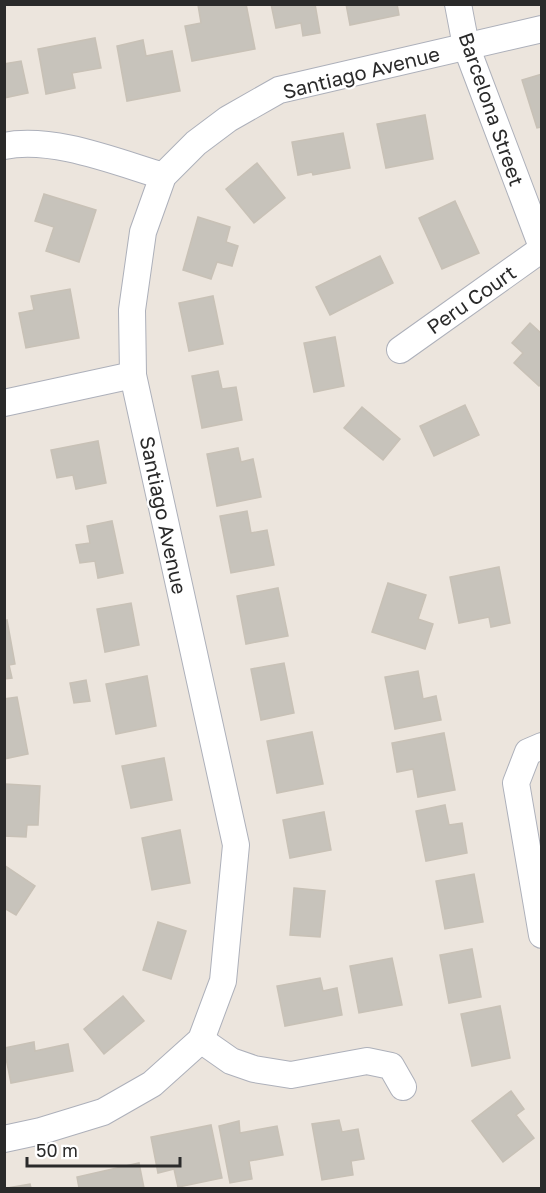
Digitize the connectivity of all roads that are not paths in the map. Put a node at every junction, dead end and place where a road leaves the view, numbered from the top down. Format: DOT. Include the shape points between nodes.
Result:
graph roads {
  1 [pos="458,4"];
  2 [pos="542,29"];
  3 [pos="466,46"];
  4 [pos="4,146"];
  5 [pos="163,176"];
  6 [pos="542,248"];
  7 [pos="400,350"];
  8 [pos="133,375"];
  9 [pos="4,403"];
  10 [pos="542,747"];
  11 [pos="542,935"];
  12 [pos="201,1040"];
  13 [pos="403,1087"];
  14 [pos="4,1139"];
  1 -- 3 [label="street, Barcelona Street"];
  2 -- 3 [label="street, Santiago Avenue"];
  3 -- 5 [label="street, Santiago Avenue" via="279,90 228,119 196,143"];
  3 -- 6 [label="street, Barcelona Street"];
  4 -- 5 [label="street" via="61,146"];
  5 -- 8 [label="street, Santiago Avenue" via="143,232 132,310"];
  6 -- 7 [label="street, Peru Court"];
  8 -- 9 [label="street"];
  8 -- 12 [label="street, Santiago Avenue" via="236,845 223,981"];
  10 -- 11 [label="street" via="528,752 516,783"];
  12 -- 13 [label="street" via="238,1064 291,1075 367,1060 391,1066"];
  12 -- 14 [label="street, Santiago Avenue" via="152,1084 103,1112"];
}
